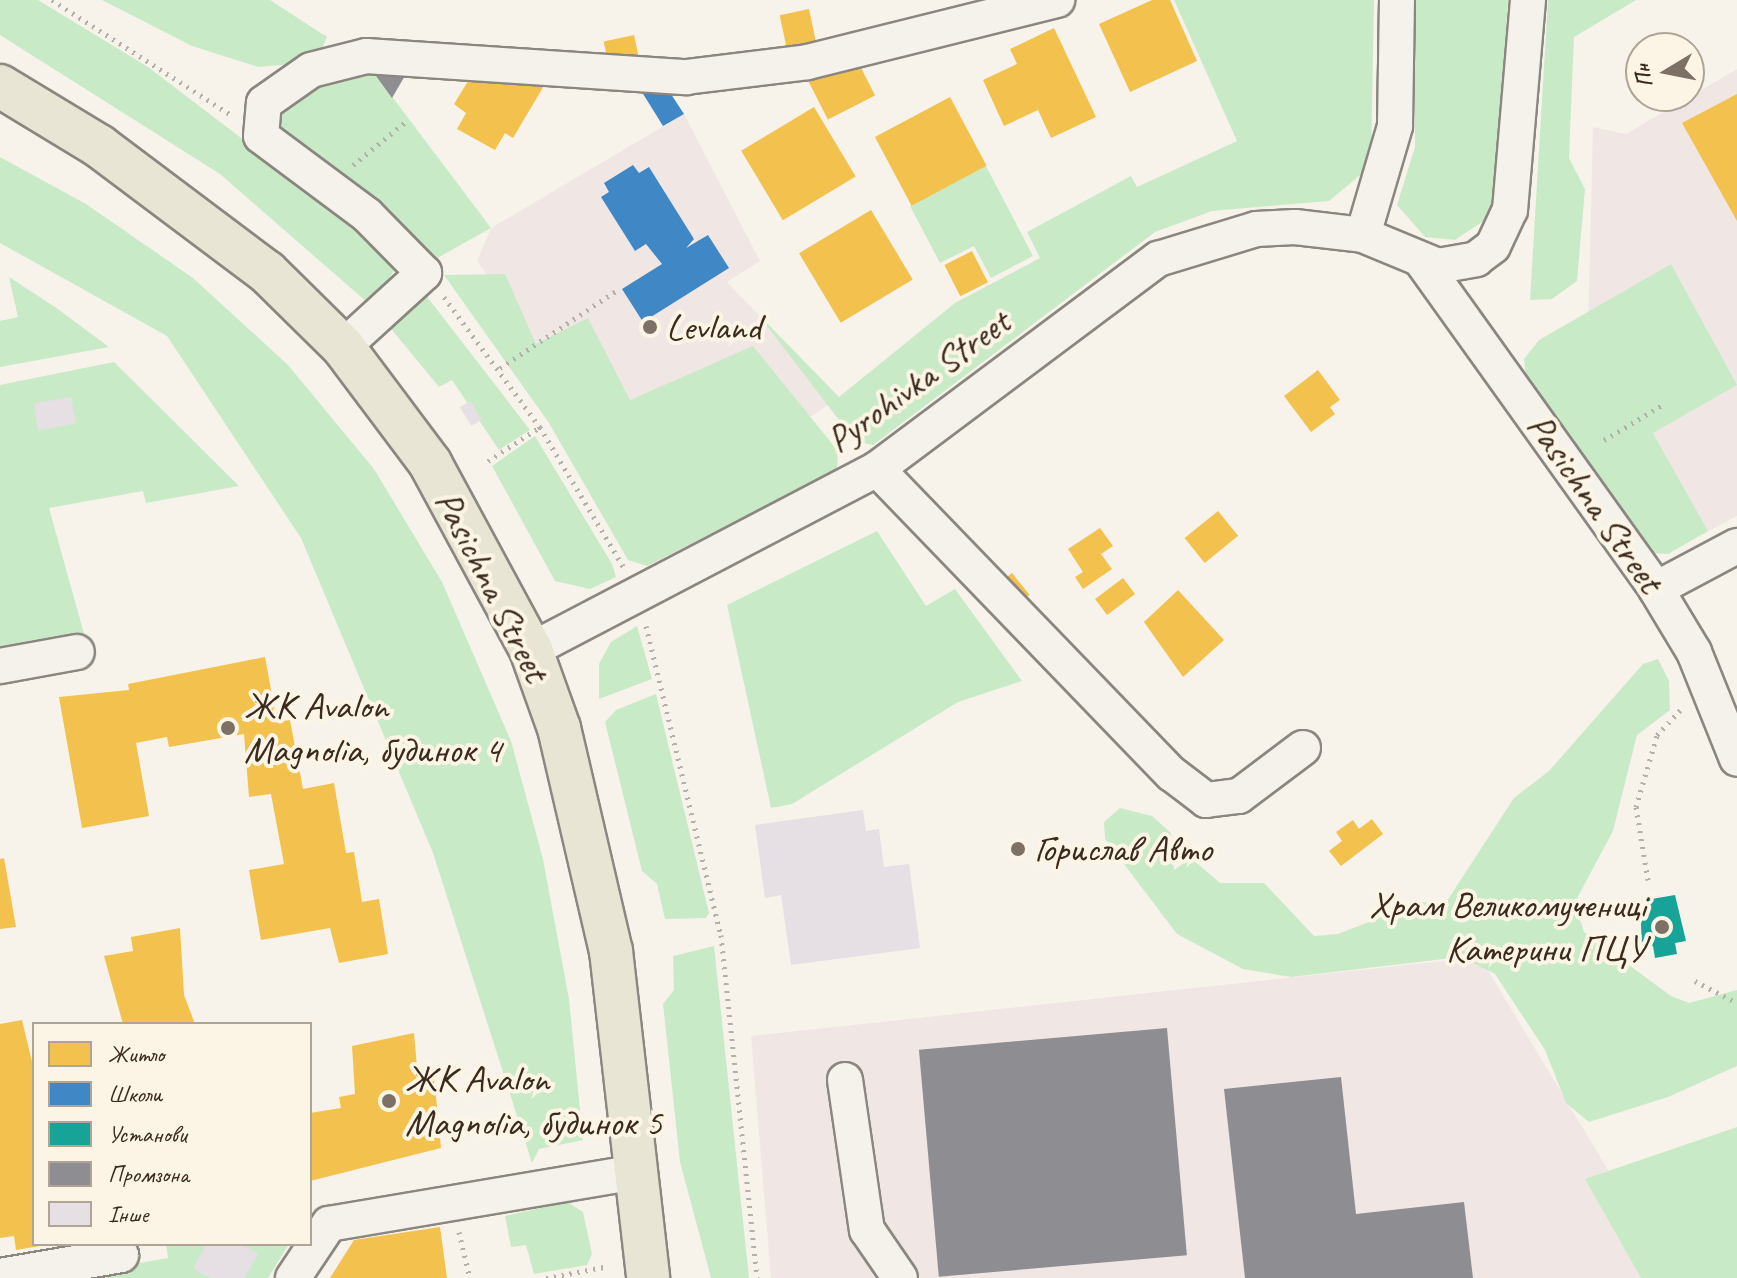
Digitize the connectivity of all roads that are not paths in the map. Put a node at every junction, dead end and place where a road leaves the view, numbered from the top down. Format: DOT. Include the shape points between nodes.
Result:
graph roads {
  1 [pos="1057,0"];
  2 [pos="1397,0"];
  3 [pos="1528,0"];
  4 [pos="0,86"];
  5 [pos="1363,235"];
  6 [pos="1423,263"];
  7 [pos="343,347"];
  8 [pos="877,469"];
  9 [pos="1737,546"];
  10 [pos="1656,589"];
  11 [pos="531,650"];
  12 [pos="77,652"];
  13 [pos="0,666"];
  14 [pos="1303,748"];
  15 [pos="1737,759"];
  16 [pos="845,1080"];
  17 [pos="638,1172"];
  18 [pos="121,1255"];
  19 [pos="0,1276"];
  20 [pos="293,1278"];
  21 [pos="648,1278"];
  22 [pos="900,1278"];
  1 -- 7 [label="street" via="808,62 686,77 340,59 270,95 261,136 327,186 424,273"];
  2 -- 5 [label="street" via="1395,126"];
  3 -- 6 [label="street, Pyrohivka Street" via="1504,227 1476,259"];
  4 -- 7 [label="main road, Pasichna Street" via="99,146 267,272"];
  5 -- 6 [label="street, Pyrohivka Street"];
  5 -- 8 [label="street, Pyrohivka Street" via="1256,229 1158,259"];
  6 -- 10 [label="street, Pasichna Street"];
  7 -- 11 [label="main road, Pasichna Street" via="430,463"];
  8 -- 11 [label="street, Pyrohivka Street"];
  8 -- 14 [label="street" via="1172,774 1206,800 1239,796"];
  9 -- 10 [label="street"];
  10 -- 15 [label="street, Pasichna Street" via="1707,681"];
  11 -- 17 [label="main road, Pasichna Street" via="563,742 611,951"];
  12 -- 13 [label="street"];
  16 -- 22 [label="street" via="867,1230"];
  17 -- 20 [label="street" via="329,1224"];
  17 -- 21 [label="main road, Pasichna Street"];
  18 -- 19 [label="street"];
}
